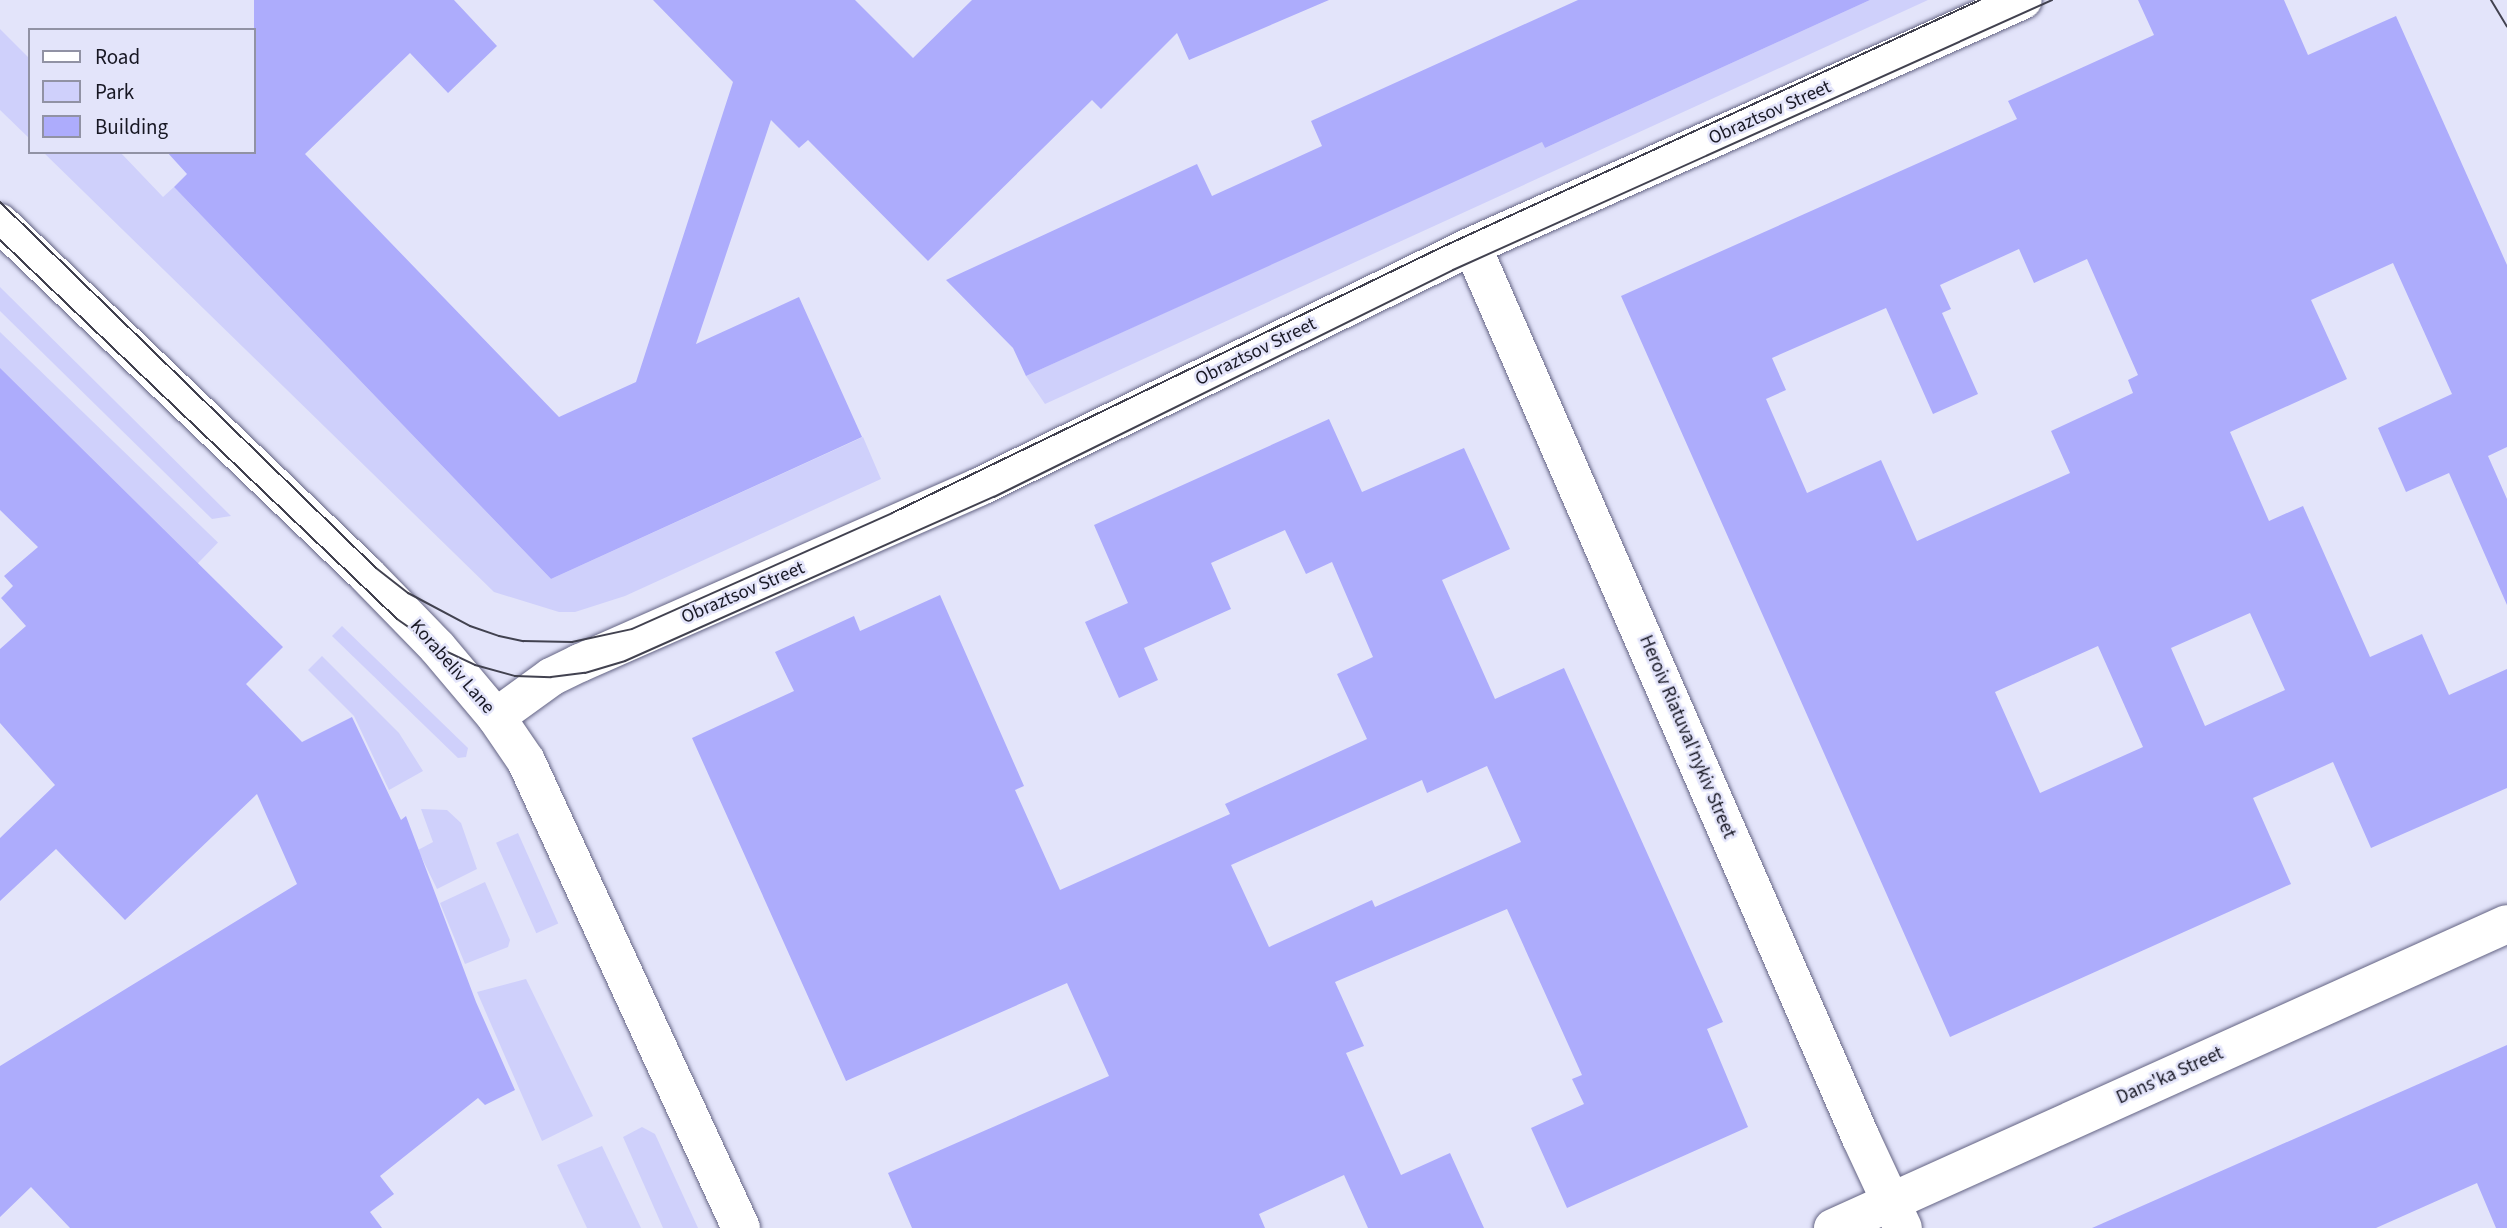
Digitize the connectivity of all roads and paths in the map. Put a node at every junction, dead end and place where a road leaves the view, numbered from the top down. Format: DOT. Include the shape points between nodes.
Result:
graph roads {
  1 [pos="2023,0"];
  2 [pos="0,223"];
  3 [pos="1472,246"];
  4 [pos="496,717"];
  5 [pos="2507,924"];
  6 [pos="1897,1215"];
  7 [pos="741,1228"];
  8 [pos="1833,1228"];
  1 -- 3 [label="street, Obraztsov Street"];
  2 -- 4 [label="street, Korabeliv Lane" via="366,574"];
  3 -- 4 [label="street, Obraztsov Street" via="979,487 561,672"];
  3 -- 6 [label="street, Heroiv Riatuval'nykiv Street"];
  4 -- 7 [label="street, Korabeliv Lane" via="526,761"];
  5 -- 6 [label="street, Dans'ka Street"];
  6 -- 8 [label="street, Dans'ka Street"];
}
